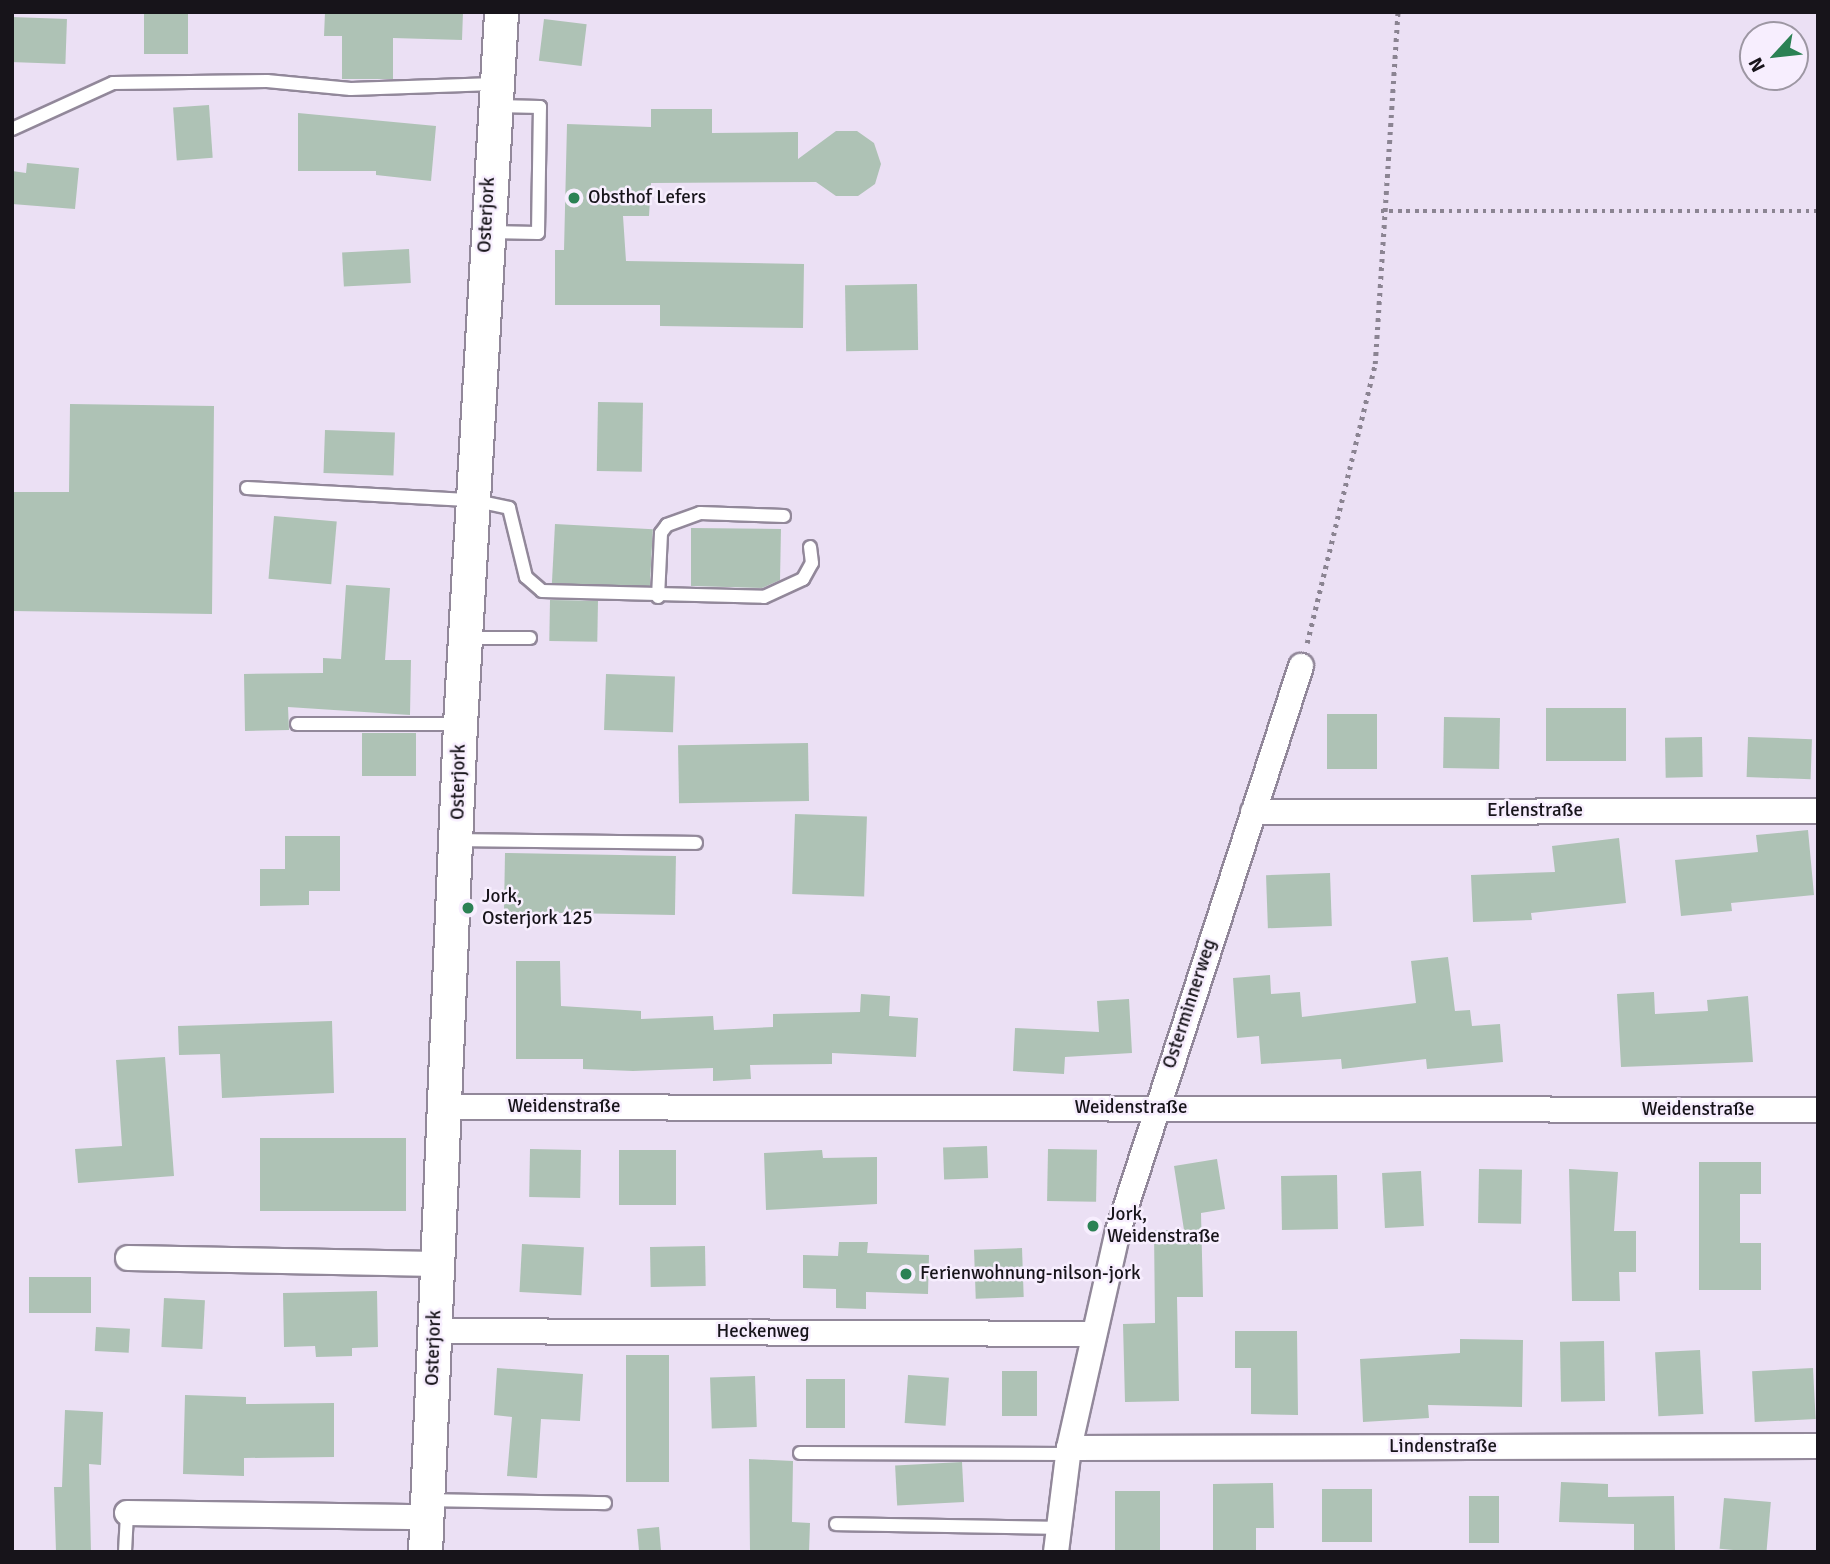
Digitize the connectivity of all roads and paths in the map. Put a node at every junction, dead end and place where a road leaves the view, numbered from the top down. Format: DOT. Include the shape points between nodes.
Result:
graph roads {
  1 [pos="501,12"];
  2 [pos="1398,12"];
  3 [pos="494,95"];
  4 [pos="12,129"];
  5 [pos="1381,211"];
  6 [pos="1818,211"];
  7 [pos="486,232"];
  8 [pos="247,488"];
  9 [pos="472,500"];
  10 [pos="784,516"];
  11 [pos="810,547"];
  12 [pos="658,597"];
  13 [pos="465,638"];
  14 [pos="530,638"];
  15 [pos="1301,666"];
  16 [pos="298,723"];
  17 [pos="460,724"];
  18 [pos="1818,811"];
  19 [pos="1253,812"];
  20 [pos="458,840"];
  21 [pos="696,843"];
  22 [pos="445,1107"];
  23 [pos="1155,1108"];
  24 [pos="1818,1110"];
  25 [pos="128,1258"];
  26 [pos="438,1264"];
  27 [pos="435,1331"];
  28 [pos="1092,1334"];
  29 [pos="1818,1446"];
  30 [pos="1069,1451"];
  31 [pos="800,1453"];
  32 [pos="605,1503"];
  33 [pos="428,1508"];
  34 [pos="127,1513"];
  35 [pos="836,1524"];
  36 [pos="1057,1540"];
  37 [pos="125,1552"];
  38 [pos="425,1552"];
  1 -- 3 [label="main road, Osterjork"];
  2 -- 5 [label="path"];
  3 -- 4 [label="lane" via="267,81 113,83"];
  3 -- 7 [label="main road, Osterjork"];
  3 -- 7 [label="lane" via="540,107 538,233"];
  5 -- 6 [label="path"];
  5 -- 15 [label="path" via="1375,363"];
  7 -- 9 [label="main road, Osterjork"];
  8 -- 9 [label="lane"];
  9 -- 12 [label="lane" via="509,508 526,577 542,592"];
  9 -- 13 [label="main road, Osterjork"];
  10 -- 12 [label="lane" via="700,513 667,525 661,533"];
  11 -- 12 [label="lane" via="807,573 779,593"];
  13 -- 14 [label="lane"];
  13 -- 17 [label="main road, Osterjork"];
  15 -- 19 [label="street, Osterminnerweg"];
  16 -- 17 [label="lane"];
  17 -- 20 [label="main road, Osterjork"];
  18 -- 19 [label="street, Erlenstraße"];
  19 -- 23 [label="street, Osterminnerweg"];
  20 -- 21 [label="lane"];
  20 -- 22 [label="main road, Osterjork"];
  22 -- 23 [label="street, Weidenstraße"];
  22 -- 26 [label="main road, Osterjork"];
  23 -- 24 [label="street, Weidenstraße"];
  23 -- 28 [label="street, Osterminnerweg"];
  25 -- 26 [label="street"];
  26 -- 27 [label="main road, Osterjork"];
  27 -- 28 [label="street, Heckenweg"];
  27 -- 33 [label="main road, Osterjork"];
  28 -- 30 [label="street, Osterminnerweg"];
  29 -- 30 [label="street, Lindenstraße"];
  30 -- 31 [label="lane"];
  30 -- 36 [label="street, Osterminnerweg"];
  32 -- 33 [label="lane"];
  33 -- 34 [label="street"];
  33 -- 38 [label="main road, Osterjork"];
  34 -- 37 [label="lane"];
  35 -- 36 [label="lane"];
}
